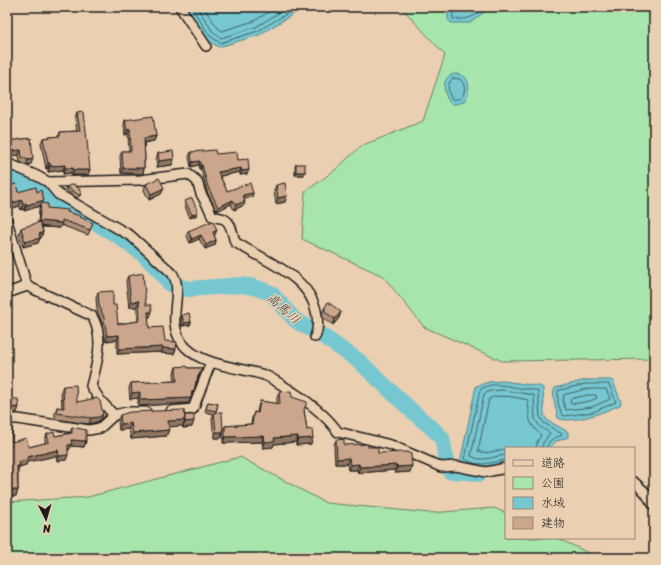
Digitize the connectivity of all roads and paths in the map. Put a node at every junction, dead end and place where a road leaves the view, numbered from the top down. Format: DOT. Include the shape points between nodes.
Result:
graph roads {
  1 [pos="180,7"];
  2 [pos="206,46"];
  3 [pos="7,163"];
  4 [pos="48,182"];
  5 [pos="7,221"];
  6 [pos="27,286"];
  7 [pos="7,293"];
  8 [pos="315,337"];
  9 [pos="211,362"];
  10 [pos="114,415"];
  11 [pos="7,419"];
  12 [pos="505,468"];
  13 [pos="635,483"];
  14 [pos="654,506"];
  1 -- 2 [label="street"];
  3 -- 4 [label="street"];
  4 -- 8 [label="street" via="140,180 188,174 197,181 212,216 226,219 230,224 235,242 286,272 310,294 316,306 318,327"];
  4 -- 9 [label="street" via="58,194 131,236 172,273 177,284 174,319 182,343 198,356"];
  5 -- 6 [label="street"];
  6 -- 7 [label="street"];
  6 -- 10 [label="street" via="92,316 97,324 100,350 91,386"];
  9 -- 10 [label="street" via="194,409 127,412"];
  9 -- 12 [label="street" via="264,375 281,384 317,409 338,432 390,445 441,466 486,472"];
  10 -- 11 [label="street" via="100,428 89,430"];
  13 -- 14 [label="street"];
}
